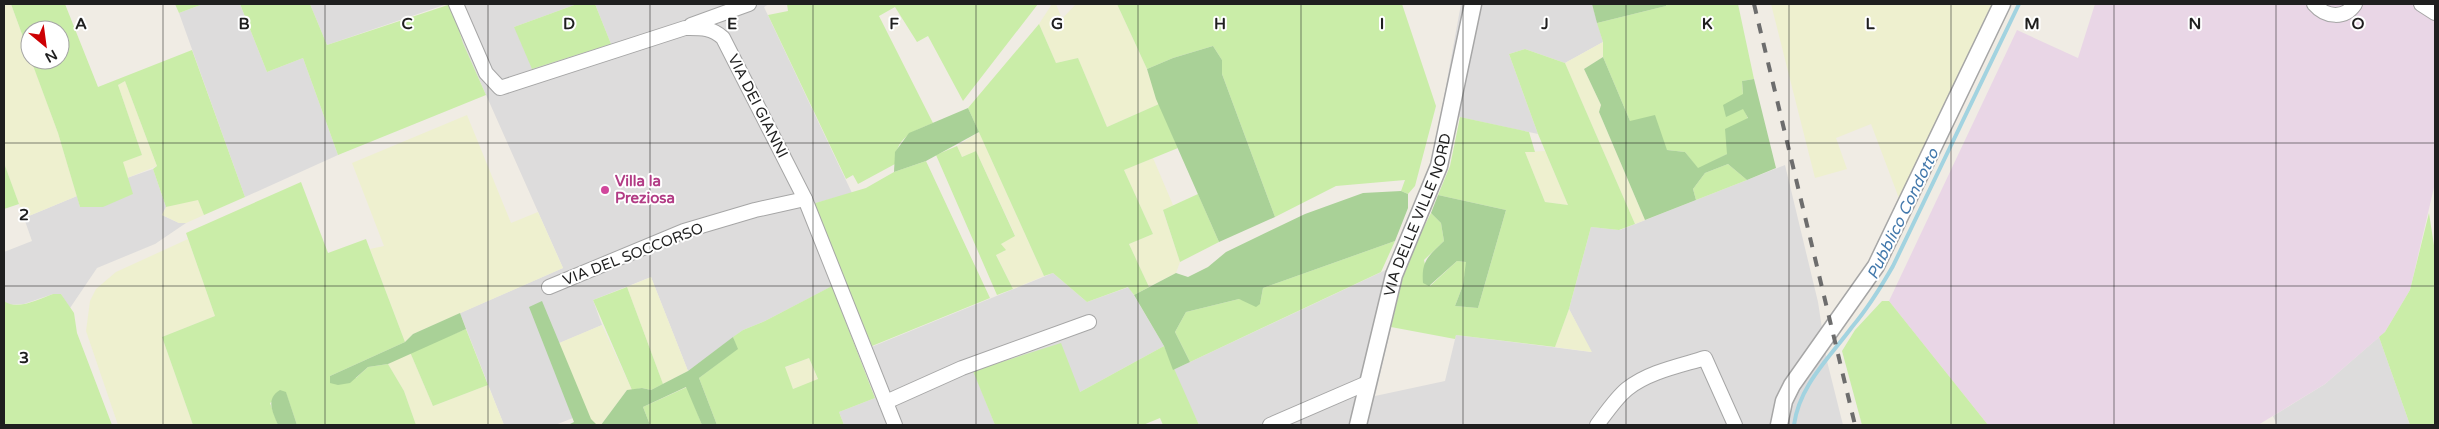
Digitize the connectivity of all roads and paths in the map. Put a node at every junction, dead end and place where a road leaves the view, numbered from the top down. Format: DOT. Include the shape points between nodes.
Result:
graph roads {
  1 [pos="456,4"];
  2 [pos="749,4"];
  3 [pos="1473,4"];
  4 [pos="2002,4"];
  5 [pos="2314,4"];
  6 [pos="2356,4"];
  7 [pos="2421,4"];
  8 [pos="2435,13"];
  9 [pos="685,28"];
  10 [pos="805,199"];
  11 [pos="549,287"];
  12 [pos="1089,322"];
  13 [pos="1367,383"];
  14 [pos="886,402"];
  15 [pos="895,425"];
  16 [pos="1270,425"];
  17 [pos="1358,425"];
  18 [pos="1597,425"];
  19 [pos="1734,425"];
  20 [pos="1779,425"];
  1 -- 9 [label="street, VIA DEI GIANNI" via="486,73 500,88"];
  2 -- 9 [label="street"];
  3 -- 13 [label="street, VIA DELLE VILLE NORD" via="1439,166 1394,275"];
  4 -- 20 [label="street" via="1876,266 1792,385 1784,401"];
  5 -- 6 [label="street" via="2320,11 2336,15 2345,13"];
  7 -- 8 [label="street"];
  9 -- 10 [label="street, VIA DEI GIANNI" via="715,31 723,38"];
  10 -- 11 [label="street, VIA DEL SOCCORSO" via="755,210 678,234"];
  10 -- 14 [label="street, VIA DEI GIANNI"];
  12 -- 14 [label="street" via="962,368"];
  13 -- 16 [label="street"];
  13 -- 17 [label="street, VIA DELLE VILLE NORD"];
  14 -- 15 [label="street, VIA DEI GIANNI"];
  18 -- 19 [label="street" via="1634,384 1704,358"];
}
